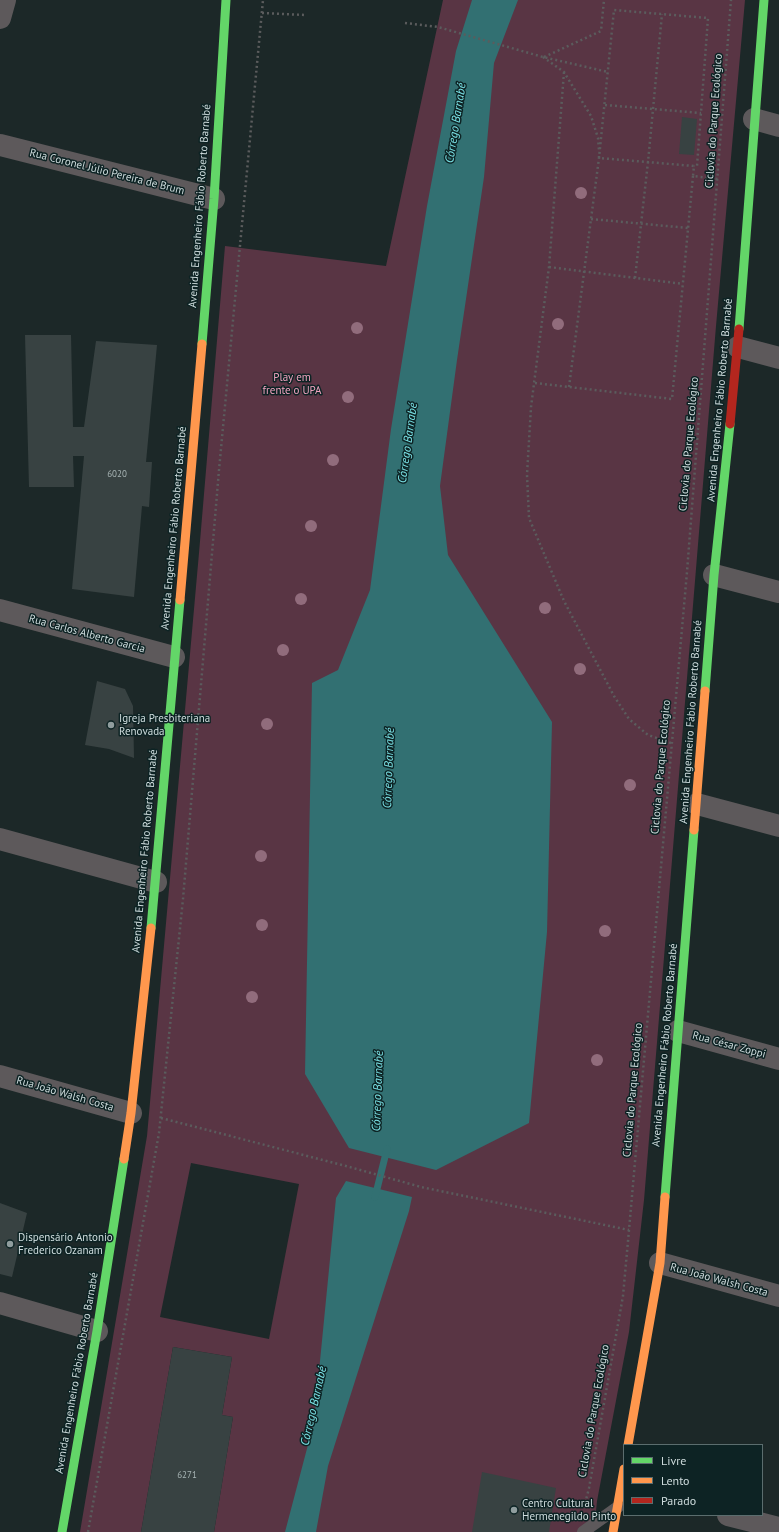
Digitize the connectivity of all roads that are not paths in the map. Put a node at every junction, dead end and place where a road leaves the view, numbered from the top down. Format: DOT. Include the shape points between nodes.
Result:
graph roads {
  1 [pos="5,0"];
  2 [pos="226,0"];
  3 [pos="764,0"];
  4 [pos="0,18"];
  5 [pos="754,119"];
  6 [pos="779,126"];
  7 [pos="0,145"];
  8 [pos="214,199"];
  9 [pos="738,347"];
  10 [pos="779,358"];
  11 [pos="714,575"];
  12 [pos="779,592"];
  13 [pos="0,610"];
  14 [pos="174,657"];
  15 [pos="697,804"];
  16 [pos="779,826"];
  17 [pos="0,839"];
  18 [pos="156,882"];
  19 [pos="678,1031"];
  20 [pos="779,1059"];
  21 [pos="0,1076"];
  22 [pos="130,1112"];
  23 [pos="660,1263"];
  24 [pos="779,1296"];
  25 [pos="0,1303"];
  26 [pos="97,1331"];
  27 [pos="628,1444"];
  28 [pos="622,1488"];
  29 [pos="732,1516"];
  30 [pos="779,1528"];
  31 [pos="62,1532"];
  32 [pos="583,1532"];
  33 [pos="613,1532"];
  1 -- 4 [label="street"];
  2 -- 8 [label="main road, Avenida Engenheiro Fábio Roberto Barnabé"];
  3 -- 5 [label="main road, Avenida Engenheiro Fábio Roberto Barnabé"];
  5 -- 6 [label="street"];
  5 -- 9 [label="main road, Avenida Engenheiro Fábio Roberto Barnabé"];
  7 -- 8 [label="street, Rua Coronel Júlio Pereira de Brum"];
  8 -- 14 [label="main road, Avenida Engenheiro Fábio Roberto Barnabé"];
  9 -- 10 [label="street"];
  9 -- 11 [label="main road, Avenida Engenheiro Fábio Roberto Barnabé"];
  11 -- 12 [label="street"];
  11 -- 15 [label="main road, Avenida Engenheiro Fábio Roberto Barnabé"];
  13 -- 14 [label="street, Rua Carlos Alberto Garcia"];
  14 -- 18 [label="main road, Avenida Engenheiro Fábio Roberto Barnabé"];
  15 -- 16 [label="street"];
  15 -- 19 [label="main road, Avenida Engenheiro Fábio Roberto Barnabé"];
  17 -- 18 [label="street"];
  18 -- 22 [label="main road, Avenida Engenheiro Fábio Roberto Barnabé"];
  19 -- 20 [label="street, Rua César Zoppi"];
  19 -- 23 [label="main road, Avenida Engenheiro Fábio Roberto Barnabé"];
  21 -- 22 [label="street, Rua João Walsh Costa"];
  22 -- 26 [label="main road, Avenida Engenheiro Fábio Roberto Barnabé"];
  23 -- 24 [label="street, Rua João Walsh Costa"];
  23 -- 27 [label="main road, Avenida Engenheiro Fábio Roberto Barnabé"];
  25 -- 26 [label="street"];
  26 -- 31 [label="main road, Avenida Engenheiro Fábio Roberto Barnabé"];
  28 -- 32 [label="lane"];
  28 -- 33 [label="main road"];
  29 -- 30 [label="street"];
}
